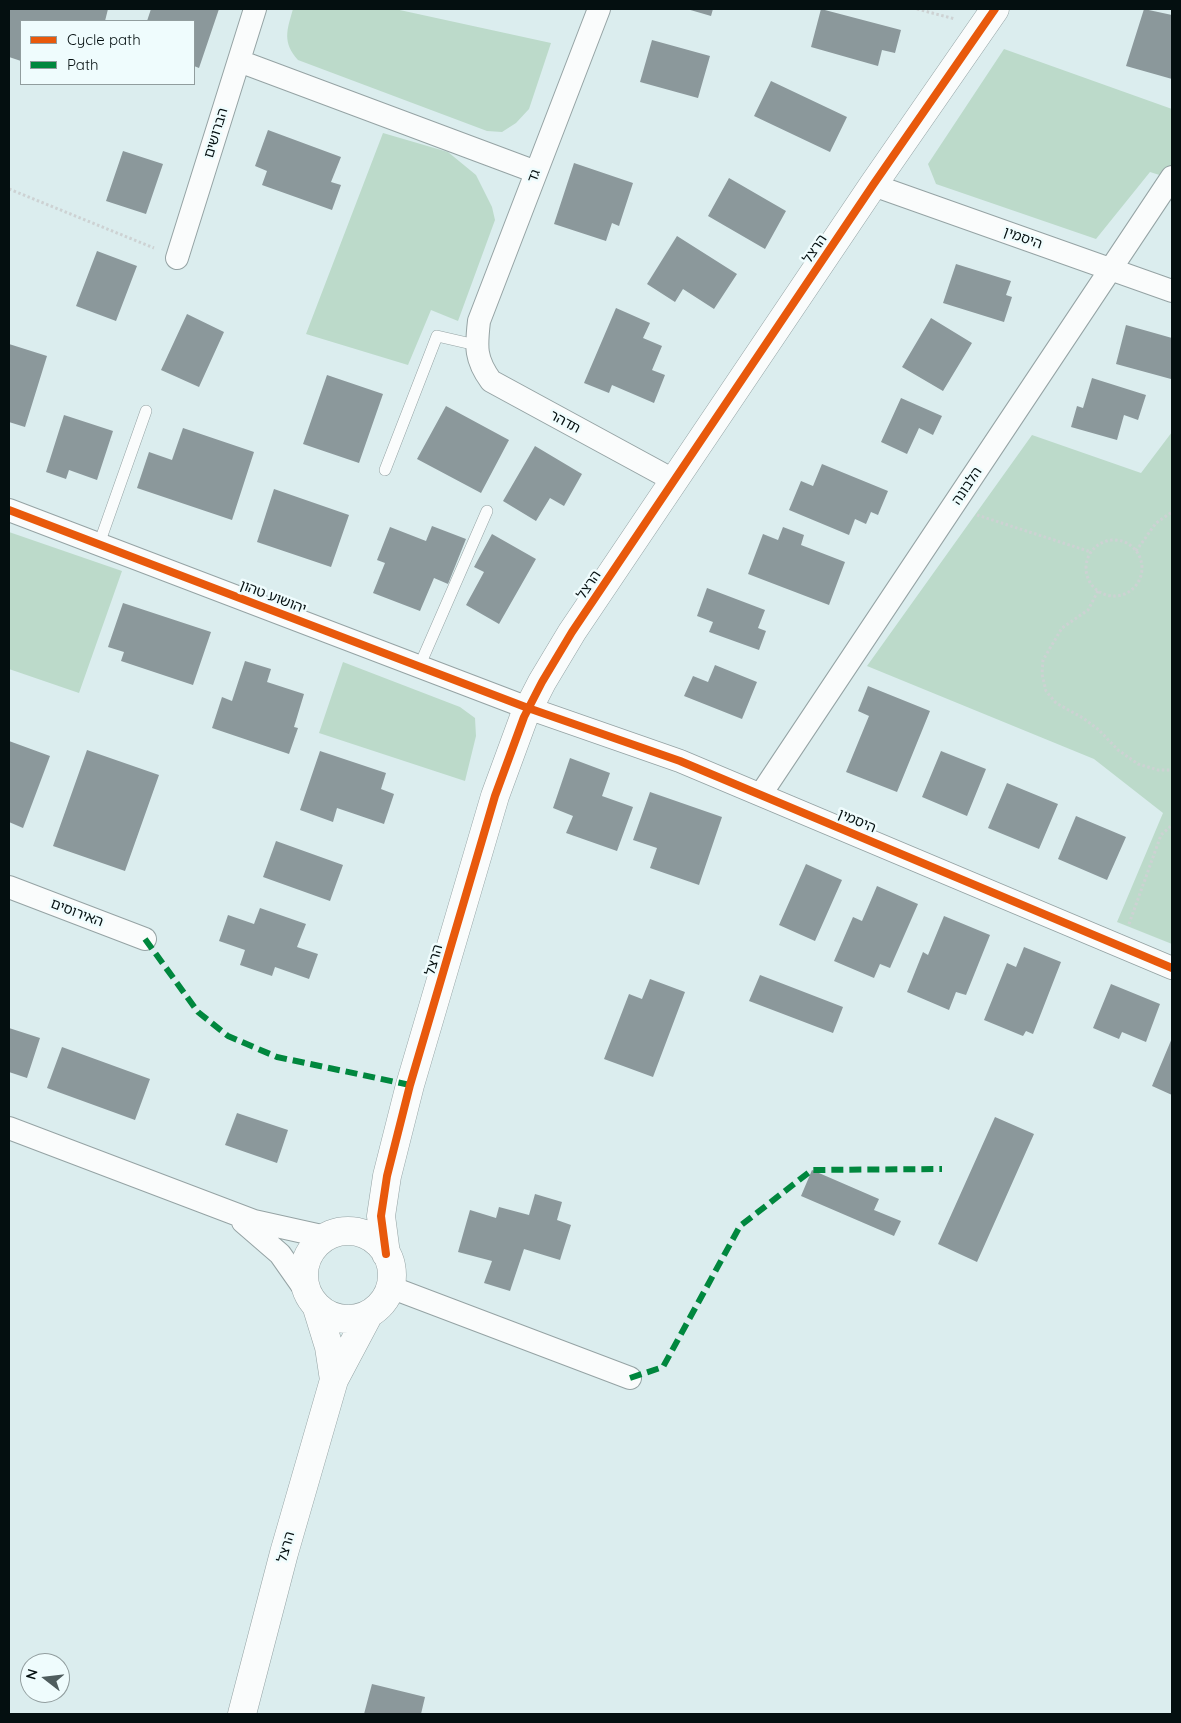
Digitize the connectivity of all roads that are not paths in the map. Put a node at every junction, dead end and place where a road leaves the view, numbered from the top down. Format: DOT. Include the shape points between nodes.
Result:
graph roads {
  1 [pos="255,9"];
  2 [pos="599,9"];
  3 [pos="989,18"];
  4 [pos="239,61"];
  5 [pos="536,172"];
  6 [pos="1172,177"];
  7 [pos="873,185"];
  8 [pos="177,258"];
  9 [pos="1111,270"];
  10 [pos="1172,292"];
  11 [pos="476,345"];
  12 [pos="146,412"];
  13 [pos="384,470"];
  14 [pos="675,481"];
  15 [pos="9,510"];
  16 [pos="487,511"];
  17 [pos="99,544"];
  18 [pos="419,666"];
  19 [pos="528,708"];
  20 [pos="761,794"];
  21 [pos="9,887"];
  22 [pos="145,939"];
  23 [pos="1172,968"];
  24 [pos="9,1128"];
  25 [pos="389,1168"];
  26 [pos="232,1213"];
  27 [pos="329,1235"];
  28 [pos="386,1254"];
  29 [pos="390,1288"];
  30 [pos="312,1299"];
  31 [pos="369,1314"];
  32 [pos="630,1378"];
  33 [pos="334,1380"];
  34 [pos="242,1714"];
  1 -- 4 [label="street, הברושים"];
  2 -- 5 [label="street, גד"];
  3 -- 7 [label="street, הרצל"];
  4 -- 5 [label="street"];
  4 -- 8 [label="street, הברושים"];
  5 -- 11 [label="street, גד" via="479,321"];
  6 -- 9 [label="street, הלבונה"];
  7 -- 9 [label="street, היסמין"];
  7 -- 14 [label="street, הרצל"];
  9 -- 10 [label="street, היסמין"];
  9 -- 20 [label="street, הלבונה"];
  11 -- 13 [label="lane" via="437,336"];
  11 -- 14 [label="street, תדהר" via="480,365 491,381"];
  12 -- 17 [label="lane"];
  14 -- 19 [label="street, הרצל" via="562,648"];
  15 -- 17 [label="street, יהושוע טהון"];
  16 -- 18 [label="lane"];
  17 -- 18 [label="street, יהושוע טהון"];
  18 -- 19 [label="street, יהושוע טהון"];
  19 -- 20 [label="street, היסמין" via="657,752"];
  19 -- 25 [label="street, הרצל" via="508,754 495,796 410,1085"];
  20 -- 23 [label="street, היסמין"];
  21 -- 22 [label="street, האירוסים"];
  24 -- 26 [label="street"];
  25 -- 27 [label="street, הרצל" via="366,1205"];
  25 -- 28 [label="street, הרצל" via="381,1216"];
  26 -- 27 [label="street" via="269,1225"];
  26 -- 30 [label="street" via="280,1254"];
  27 -- 28 [label="street" via="360,1232 378,1243"];
  27 -- 30 [label="street" via="308,1256 304,1270"];
  28 -- 29 [label="street" via="391,1266"];
  29 -- 31 [label="street" via="380,1306"];
  29 -- 32 [label="street"];
  30 -- 31 [label="street" via="329,1316 356,1319"];
  30 -- 33 [label="street, הרצל" via="329,1346"];
  31 -- 33 [label="street, הרצל"];
  33 -- 34 [label="street, הרצל"];
}
